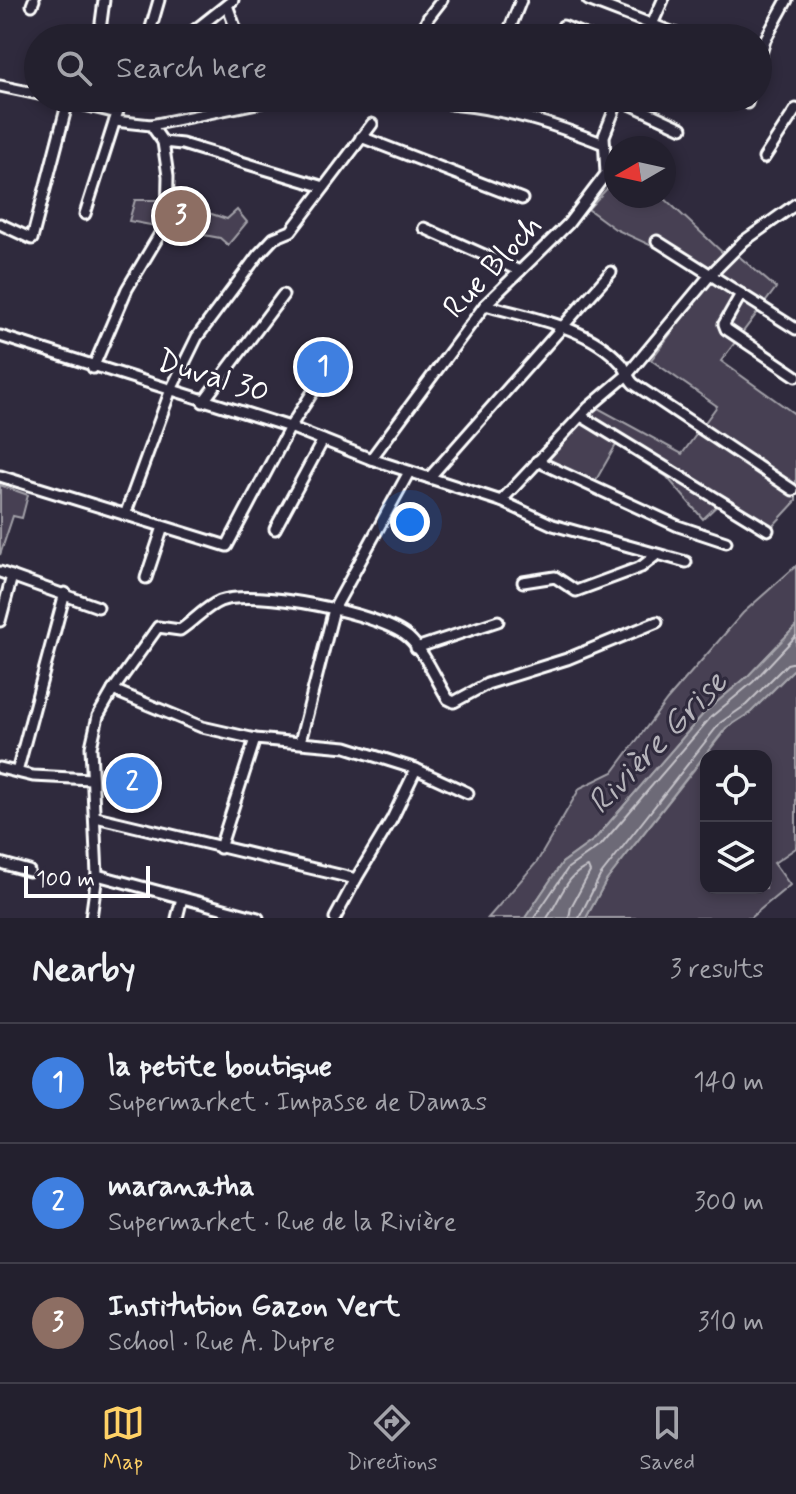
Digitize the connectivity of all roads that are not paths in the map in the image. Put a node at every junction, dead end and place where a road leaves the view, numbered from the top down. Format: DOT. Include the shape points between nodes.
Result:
graph roads {
  1 [pos="104,0"];
  2 [pos="159,0"];
  3 [pos="442,0"];
  4 [pos="521,0"];
  5 [pos="588,0"];
  6 [pos="663,0"];
  7 [pos="787,0"];
  8 [pos="230,2"];
  9 [pos="101,24"];
  10 [pos="152,24"];
  11 [pos="202,24"];
  12 [pos="236,24"];
  13 [pos="426,24"];
  14 [pos="512,24"];
  15 [pos="652,24"];
  16 [pos="772,27"];
  17 [pos="0,86"];
  18 [pos="24,91"];
  19 [pos="796,109"];
  20 [pos="65,112"];
  21 [pos="101,112"];
  22 [pos="118,112"];
  23 [pos="214,112"];
  24 [pos="518,112"];
  25 [pos="613,112"];
  26 [pos="648,112"];
  27 [pos="116,117"];
  28 [pos="372,124"];
  29 [pos="151,125"];
  30 [pos="682,128"];
  31 [pos="605,136"];
  32 [pos="361,137"];
  33 [pos="163,142"];
  34 [pos="604,144"];
  35 [pos="764,158"];
  36 [pos="604,177"];
  37 [pos="324,187"];
  38 [pos="522,199"];
  39 [pos="796,204"];
  40 [pos="85,214"];
  41 [pos="0,224"];
  42 [pos="424,228"];
  43 [pos="657,241"];
  44 [pos="520,271"];
  45 [pos="611,272"];
  46 [pos="711,274"];
  47 [pos="741,294"];
  48 [pos="283,295"];
  49 [pos="485,305"];
  50 [pos="565,327"];
  51 [pos="796,329"];
  52 [pos="0,336"];
  53 [pos="331,364"];
  54 [pos="93,368"];
  55 [pos="627,375"];
  56 [pos="796,376"];
  57 [pos="170,392"];
  58 [pos="203,402"];
  59 [pos="585,412"];
  60 [pos="290,427"];
  61 [pos="323,440"];
  62 [pos="371,459"];
  63 [pos="537,461"];
  64 [pos="409,472"];
  65 [pos="0,476"];
  66 [pos="429,478"];
  67 [pos="793,490"];
  68 [pos="501,501"];
  69 [pos="125,515"];
  70 [pos="163,527"];
  71 [pos="275,529"];
  72 [pos="768,530"];
  73 [pos="726,542"];
  74 [pos="655,556"];
  75 [pos="686,562"];
  76 [pos="0,572"];
  77 [pos="12,576"];
  78 [pos="146,578"];
  79 [pos="523,582"];
  80 [pos="65,593"];
  81 [pos="98,607"];
  82 [pos="334,609"];
  83 [pos="0,621"];
  84 [pos="498,621"];
  85 [pos="657,622"];
  86 [pos="416,648"];
  87 [pos="113,690"];
  88 [pos="255,739"];
  89 [pos="300,742"];
  90 [pos="0,768"];
  91 [pos="416,769"];
  92 [pos="17,772"];
  93 [pos="91,779"];
  94 [pos="468,793"];
  95 [pos="96,817"];
  96 [pos="220,848"];
  97 [pos="0,863"];
  98 [pos="29,871"];
  99 [pos="97,875"];
  100 [pos="356,879"];
  101 [pos="182,898"];
  102 [pos="91,918"];
  103 [pos="177,918"];
  104 [pos="258,918"];
  105 [pos="335,918"];
  1 -- 9 [label="street"];
  2 -- 10 [label="street"];
  3 -- 13 [label="street"];
  4 -- 14 [label="street"];
  5 -- 15 [label="street"];
  6 -- 15 [label="street"];
  7 -- 16 [label="street"];
  8 -- 11 [label="street"];
  8 -- 12 [label="street"];
  17 -- 18 [label="street"];
  19 -- 35 [label="street"];
  20 -- 41 [label="street" via="32,239"];
  21 -- 27 [label="street"];
  22 -- 27 [label="street"];
  23 -- 29 [label="street"];
  24 -- 34 [label="street"];
  25 -- 31 [label="street, Rue Bloch"];
  26 -- 30 [label="street"];
  27 -- 29 [label="street"];
  27 -- 40 [label="street"];
  28 -- 32 [label="street"];
  29 -- 33 [label="street"];
  32 -- 37 [label="street"];
  32 -- 38 [label="street"];
  33 -- 37 [label="street"];
  33 -- 54 [label="street" via="167,222 127,289"];
  36 -- 44 [label="street, Rue Bloch" via="568,224"];
  37 -- 57 [label="street" via="291,231 274,238 258,255 197,337"];
  39 -- 46 [label="street" via="744,241"];
  42 -- 44 [label="street"];
  43 -- 46 [label="street"];
  44 -- 49 [label="street, Rue Bloch"];
  45 -- 50 [label="street"];
  46 -- 47 [label="street"];
  46 -- 55 [label="street"];
  47 -- 51 [label="street"];
  47 -- 56 [label="street" via="726,329"];
  48 -- 58 [label="street"];
  49 -- 50 [label="street"];
  49 -- 62 [label="street, Rue Bloch"];
  50 -- 55 [label="street" via="619,360"];
  50 -- 66 [label="street"];
  52 -- 54 [label="street, Duval 30"];
  53 -- 60 [label="street"];
  54 -- 57 [label="street, Duval 30"];
  55 -- 59 [label="street"];
  55 -- 67 [label="street"];
  57 -- 58 [label="street, Duval 30"];
  57 -- 69 [label="street"];
  58 -- 60 [label="street, Duval 30"];
  59 -- 63 [label="street"];
  59 -- 72 [label="street"];
  60 -- 61 [label="street, Duval 30"];
  60 -- 70 [label="street" via="231,544 221,546"];
  61 -- 62 [label="street, Duval 30"];
  61 -- 71 [label="street"];
  62 -- 64 [label="street, Duval 30"];
  63 -- 68 [label="street"];
  63 -- 73 [label="street" via="678,526"];
  64 -- 66 [label="street, Duval 30"];
  64 -- 82 [label="street"];
  65 -- 69 [label="street"];
  66 -- 68 [label="street, Duval 30"];
  68 -- 74 [label="street, Duval 30" via="553,525"];
  69 -- 70 [label="street"];
  70 -- 78 [label="street"];
  74 -- 75 [label="street, Duval 30"];
  74 -- 79 [label="street" via="641,567 576,591 555,577"];
  76 -- 77 [label="street"];
  77 -- 80 [label="street"];
  77 -- 83 [label="street"];
  80 -- 81 [label="street"];
  80 -- 92 [label="street"];
  82 -- 86 [label="street" via="405,635"];
  82 -- 87 [label="street" via="260,595 217,602 180,630 155,630"];
  82 -- 89 [label="street"];
  84 -- 86 [label="street"];
  85 -- 86 [label="street" via="576,656 487,684 454,702"];
  87 -- 88 [label="street" via="202,727"];
  87 -- 93 [label="street" via="98,716"];
  88 -- 89 [label="street"];
  88 -- 96 [label="street"];
  89 -- 91 [label="street" via="346,747"];
  90 -- 92 [label="street"];
  91 -- 94 [label="street"];
  91 -- 100 [label="street"];
  92 -- 93 [label="street"];
  93 -- 95 [label="street"];
  95 -- 96 [label="street"];
  95 -- 99 [label="street"];
  96 -- 100 [label="street"];
  97 -- 98 [label="street"];
  99 -- 101 [label="street"];
  99 -- 102 [label="street"];
  100 -- 105 [label="street"];
  101 -- 103 [label="street"];
  101 -- 104 [label="street"];
}
